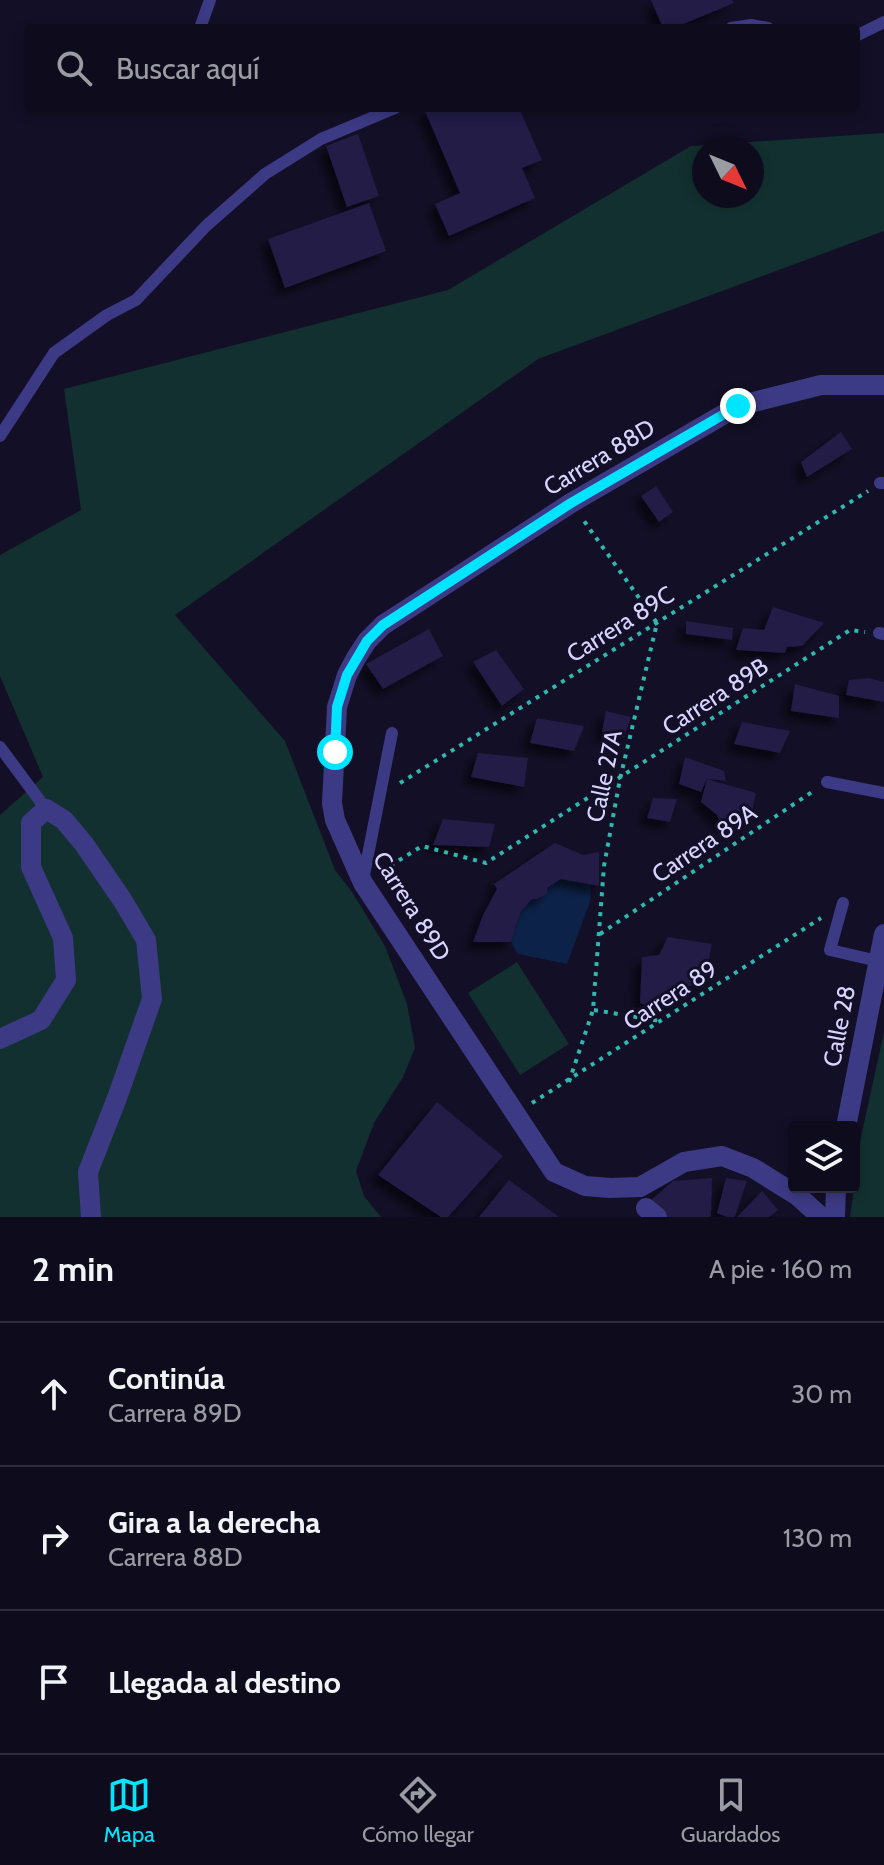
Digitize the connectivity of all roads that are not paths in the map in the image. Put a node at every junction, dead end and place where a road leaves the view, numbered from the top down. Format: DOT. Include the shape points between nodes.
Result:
graph roads {
  1 [pos="210,0"];
  2 [pos="884,22"];
  3 [pos="201,24"];
  4 [pos="860,34"];
  5 [pos="385,112"];
  6 [pos="884,385"];
  7 [pos="0,436"];
  8 [pos="367,641"];
  9 [pos="392,733"];
  10 [pos="0,747"];
  11 [pos="827,782"];
  12 [pos="884,793"];
  13 [pos="46,809"];
  14 [pos="363,883"];
  15 [pos="843,903"];
  16 [pos="884,934"];
  17 [pos="878,961"];
  18 [pos="0,1039"];
  19 [pos="847,1121"];
  20 [pos="836,1193"];
  21 [pos="91,1217"];
  22 [pos="821,1217"];
  23 [pos="835,1217"];
  1 -- 3 [label="lane"];
  2 -- 4 [label="lane"];
  5 -- 7 [label="lane" via="321,139 265,174 206,226 136,300 54,353"];
  6 -- 8 [label="street, Carrera 88D" via="821,385 738,406 571,503 383,625"];
  8 -- 14 [label="street, Carrera 89D" via="347,675 337,707 332,803"];
  9 -- 14 [label="lane"];
  10 -- 13 [label="lane"];
  11 -- 12 [label="lane"];
  13 -- 18 [label="street" via="31,823 31,867 63,938 66,980 41,1020"];
  13 -- 21 [label="street" via="64,820 84,844 146,940 152,999 88,1172"];
  14 -- 22 [label="street, Carrera 89D" via="554,1172 585,1186 640,1187 684,1162 722,1156 753,1168"];
  15 -- 17 [label="lane" via="830,950"];
  16 -- 17 [label="street, Calle 28"];
  17 -- 19 [label="street, Calle 28"];
  20 -- 23 [label="street"];
}
